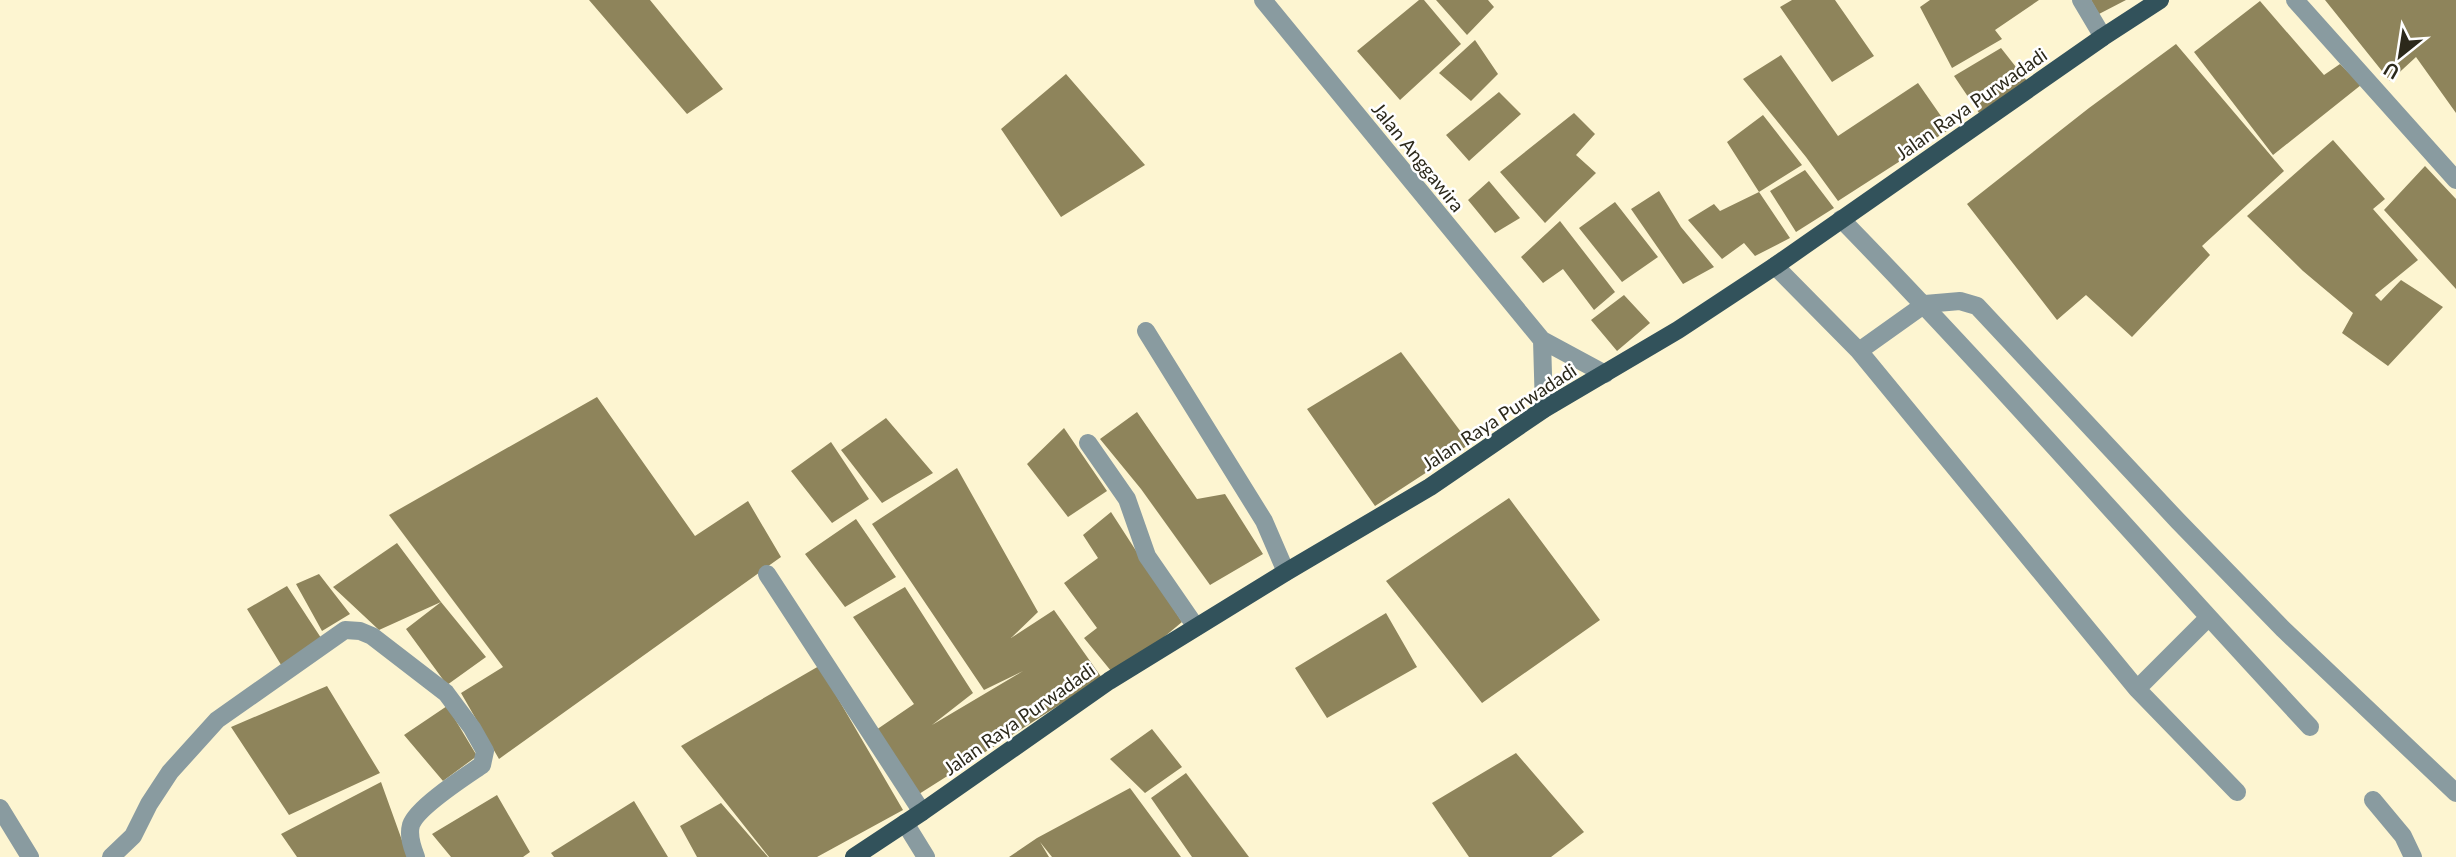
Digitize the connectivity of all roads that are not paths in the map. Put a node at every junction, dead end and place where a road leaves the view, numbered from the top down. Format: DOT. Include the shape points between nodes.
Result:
graph roads {
  1 [pos="1263,0"];
  2 [pos="2081,0"];
  3 [pos="2160,0"];
  4 [pos="2295,0"];
  5 [pos="2103,37"];
  6 [pos="2456,180"];
  7 [pos="1841,219"];
  8 [pos="1775,266"];
  9 [pos="1925,304"];
  10 [pos="1146,331"];
  11 [pos="1542,340"];
  12 [pos="1859,351"];
  13 [pos="1605,374"];
  14 [pos="1544,409"];
  15 [pos="1088,443"];
  16 [pos="1286,572"];
  17 [pos="767,574"];
  18 [pos="2208,618"];
  19 [pos="1195,627"];
  20 [pos="2137,689"];
  21 [pos="2310,727"];
  22 [pos="2237,792"];
  23 [pos="2456,793"];
  24 [pos="2373,800"];
  25 [pos="0,808"];
  26 [pos="922,812"];
  27 [pos="905,823"];
  28 [pos="30,857"];
  29 [pos="111,857"];
  30 [pos="415,857"];
  31 [pos="854,857"];
  32 [pos="926,857"];
  33 [pos="2413,857"];
  1 -- 11 [label="street, Jalan Anggawira"];
  2 -- 5 [label="street"];
  3 -- 5 [label="main road, Jalan Raya Purwadadi"];
  4 -- 6 [label="street"];
  5 -- 7 [label="main road, Jalan Raya Purwadadi"];
  7 -- 8 [label="main road, Jalan Raya Purwadadi"];
  7 -- 9 [label="street"];
  8 -- 12 [label="street"];
  8 -- 13 [label="main road, Jalan Raya Purwadadi"];
  9 -- 12 [label="street"];
  9 -- 18 [label="street"];
  9 -- 23 [label="street" via="1960,301 1977,306 2283,629"];
  10 -- 16 [label="street" via="1264,521"];
  11 -- 13 [label="street, Jalan Anggawira"];
  11 -- 14 [label="street"];
  12 -- 20 [label="street"];
  13 -- 14 [label="main road, Jalan Raya Purwadadi"];
  14 -- 16 [label="main road, Jalan Raya Purwadadi" via="1430,487"];
  15 -- 19 [label="street" via="1127,499 1147,556"];
  16 -- 19 [label="main road, Jalan Raya Purwadadi"];
  17 -- 26 [label="street"];
  18 -- 20 [label="street"];
  18 -- 21 [label="street"];
  19 -- 26 [label="main road, Jalan Raya Purwadadi" via="1109,681"];
  20 -- 22 [label="street"];
  24 -- 33 [label="street" via="2403,836"];
  25 -- 28 [label="street"];
  26 -- 27 [label="main road, Jalan Raya Purwadadi"];
  27 -- 31 [label="main road, Jalan Raya Purwadadi"];
  27 -- 32 [label="street"];
  29 -- 30 [label="street" via="133,836 170,772 217,720 345,630 372,636 446,693 485,751 482,765 419,812 411,825"];
}
